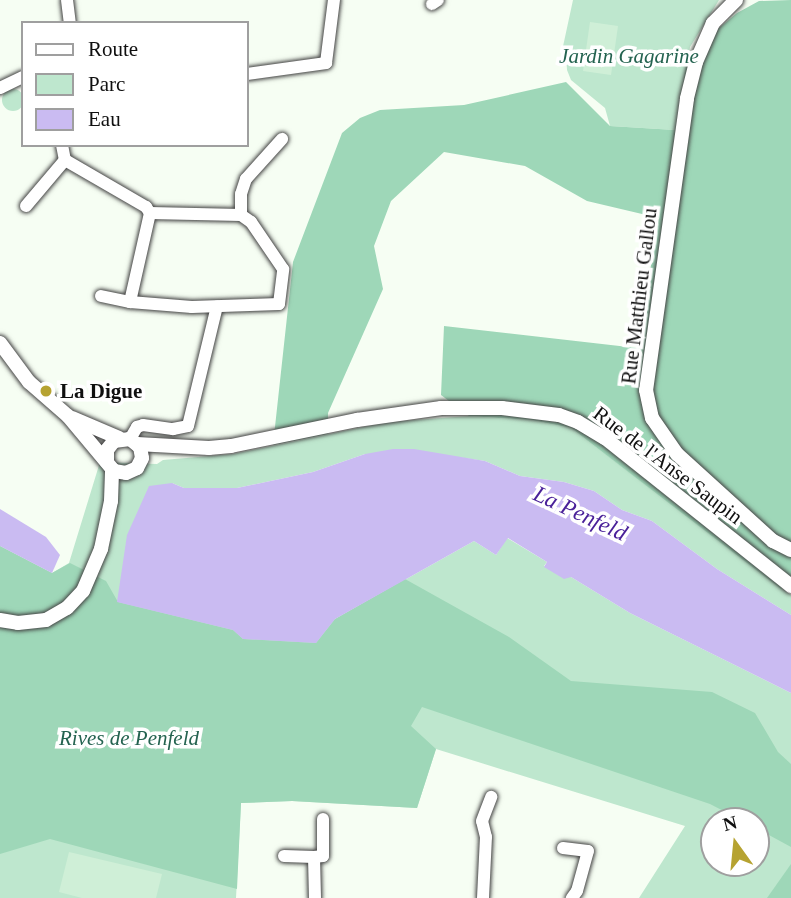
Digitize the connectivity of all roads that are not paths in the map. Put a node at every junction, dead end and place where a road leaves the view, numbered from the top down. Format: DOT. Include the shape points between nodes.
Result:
graph roads {
  1 [pos="67,0"];
  2 [pos="334,0"];
  3 [pos="736,0"];
  4 [pos="71,21"];
  5 [pos="248,74"];
  6 [pos="21,78"];
  7 [pos="0,88"];
  8 [pos="282,139"];
  9 [pos="62,147"];
  10 [pos="65,160"];
  11 [pos="26,206"];
  12 [pos="150,213"];
  13 [pos="241,215"];
  14 [pos="101,296"];
  15 [pos="130,302"];
  16 [pos="217,306"];
  17 [pos="0,343"];
  18 [pos="68,416"];
  19 [pos="129,440"];
  20 [pos="174,447"];
  21 [pos="109,465"];
  22 [pos="136,467"];
  23 [pos="107,520"];
  24 [pos="791,550"];
  25 [pos="791,586"];
  26 [pos="0,621"];
  27 [pos="491,797"];
  28 [pos="323,819"];
  29 [pos="563,848"];
  30 [pos="284,856"];
  31 [pos="314,857"];
  32 [pos="315,898"];
  33 [pos="483,898"];
  34 [pos="572,898"];
  1 -- 4 [label="street"];
  2 -- 5 [label="street" via="326,63"];
  3 -- 24 [label="street, Rue Matthieu Gallou" via="713,23 695,62 646,390 652,418 677,454 773,541"];
  6 -- 7 [label="street"];
  8 -- 13 [label="street" via="246,179"];
  9 -- 10 [label="street"];
  10 -- 11 [label="street"];
  10 -- 12 [label="street"];
  12 -- 13 [label="street"];
  12 -- 15 [label="street"];
  13 -- 16 [label="street" via="251,222 283,269 279,304"];
  14 -- 15 [label="street"];
  15 -- 16 [label="street"];
  16 -- 19 [label="street" via="188,426 143,425"];
  17 -- 18 [label="street, Rue de l'Anse Saupin" via="29,383"];
  18 -- 19 [label="street, Rue de l'Anse Saupin"];
  18 -- 21 [label="street, Rue de l'Anse Saupin"];
  19 -- 20 [label="street, Rue de l'Anse Saupin"];
  19 -- 21 [label="street" via="107,450"];
  19 -- 22 [label="street"];
  20 -- 22 [label="street, Rue de l'Anse Saupin"];
  20 -- 25 [label="street, Rue de l'Anse Saupin" via="231,446 441,408 502,408 559,415 604,438"];
  21 -- 22 [label="street" via="120,473"];
  21 -- 23 [label="street"];
  22 -- 23 [label="street"];
  23 -- 26 [label="street" via="96,564 76,600 37,622"];
  27 -- 33 [label="street" via="482,821 486,837"];
  28 -- 31 [label="street" via="323,856"];
  29 -- 34 [label="street" via="588,851"];
  30 -- 31 [label="street"];
  31 -- 32 [label="street"];
}
